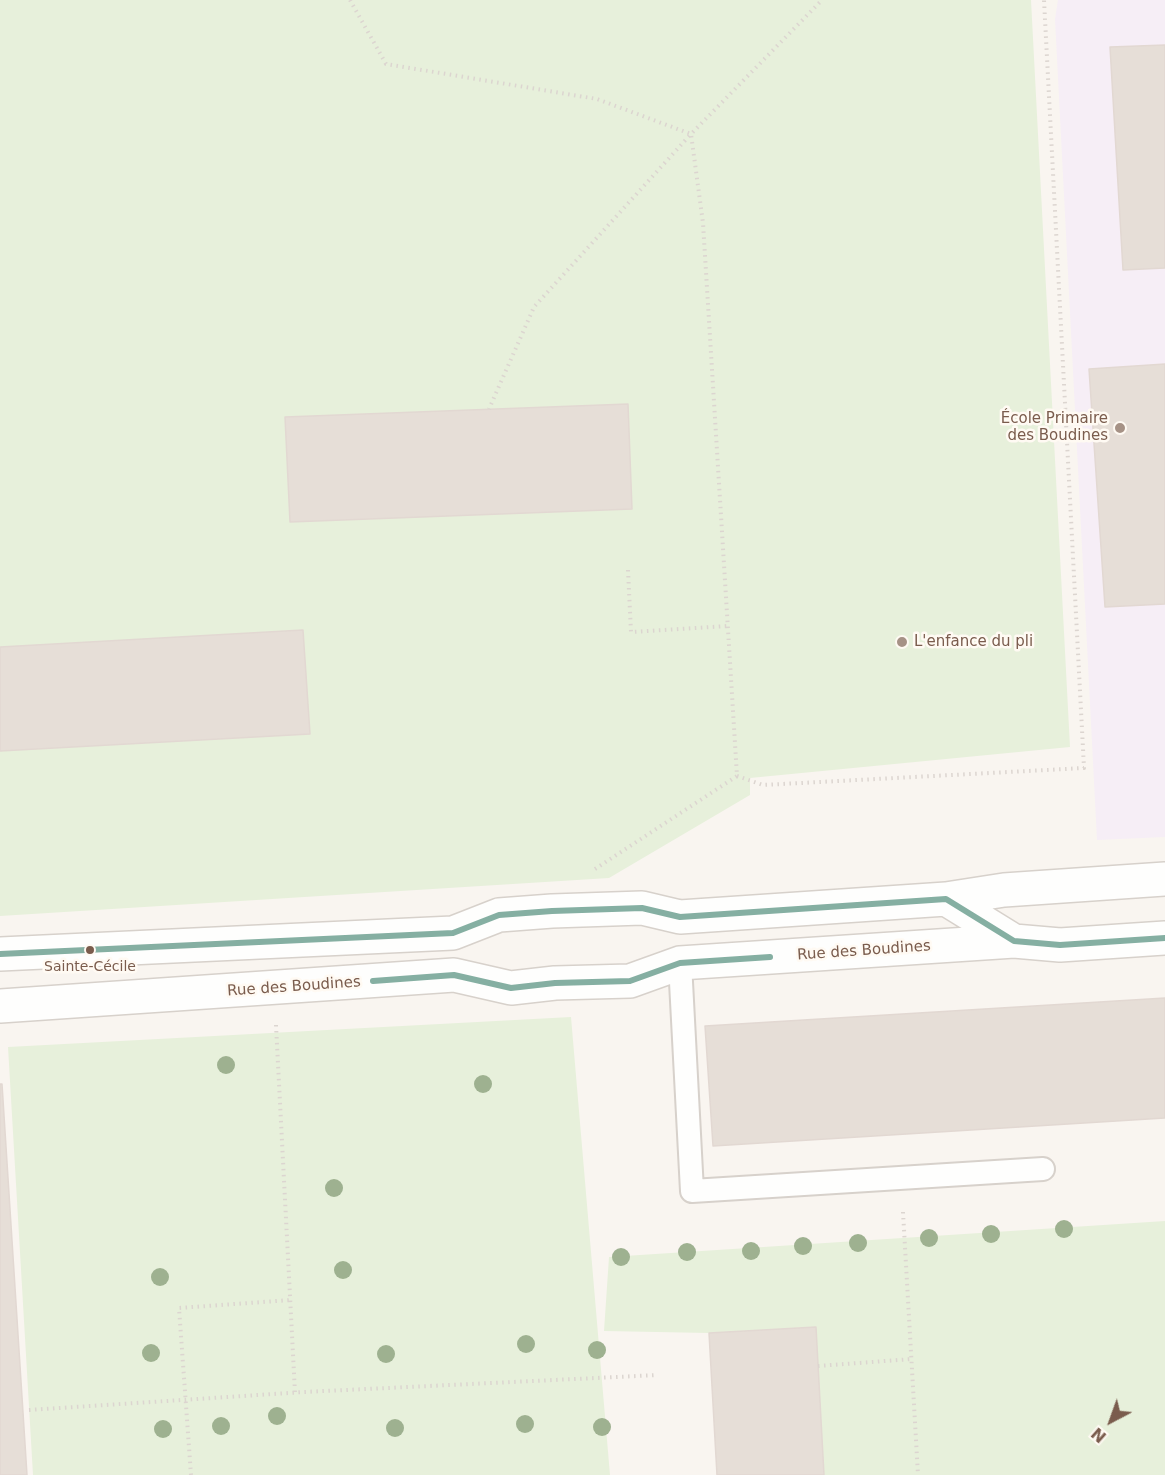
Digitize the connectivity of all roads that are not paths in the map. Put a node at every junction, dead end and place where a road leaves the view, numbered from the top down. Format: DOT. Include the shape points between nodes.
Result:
graph roads {
  1 [pos="1165,879"];
  2 [pos="946,899"];
  3 [pos="1165,938"];
  4 [pos="1014,941"];
  5 [pos="0,954"];
  6 [pos="680,963"];
  7 [pos="0,1006"];
  8 [pos="1043,1168"];
  1 -- 2 [label="street" via="1004,890"];
  2 -- 4 [label="street, Rue des Boudines"];
  2 -- 5 [label="street" via="680,917 642,908 552,911 499,915 453,933"];
  3 -- 4 [label="street, Rue des Boudines" via="1060,945"];
  4 -- 6 [label="street, Rue des Boudines"];
  6 -- 7 [label="street, Rue des Boudines" via="630,981 511,988 454,975"];
  6 -- 8 [label="lane" via="692,1191"];
}
